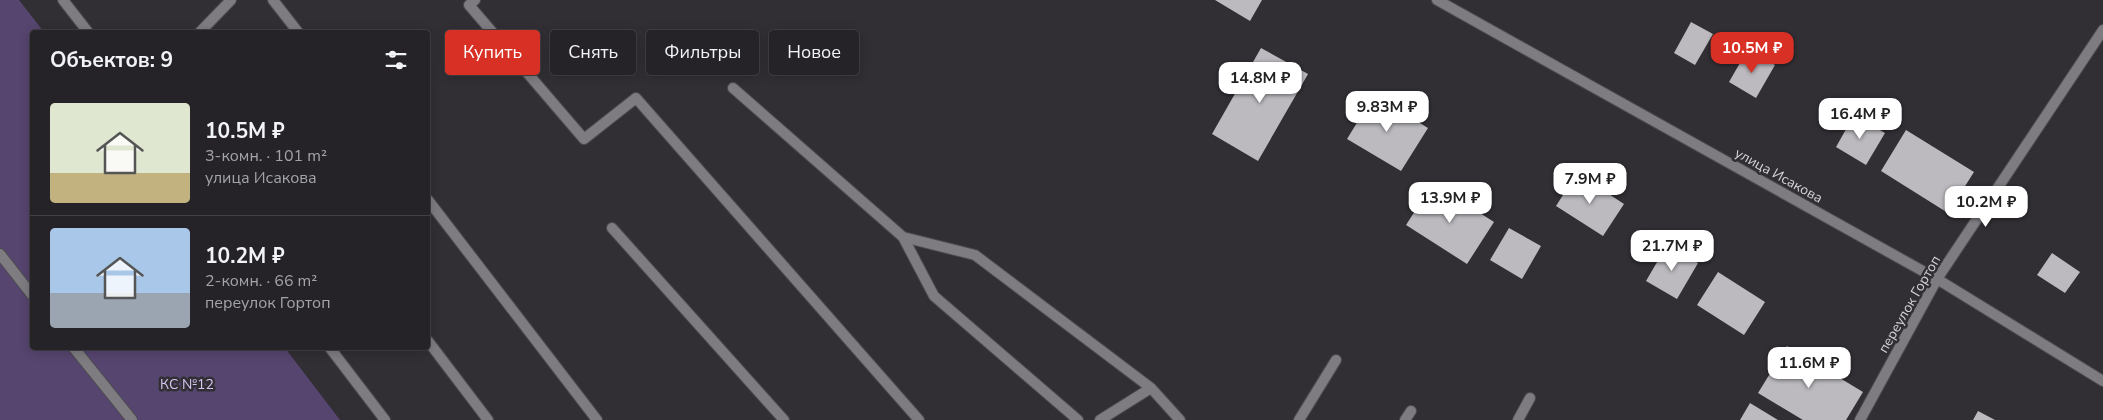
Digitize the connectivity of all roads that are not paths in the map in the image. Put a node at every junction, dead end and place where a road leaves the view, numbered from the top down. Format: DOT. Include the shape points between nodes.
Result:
graph roads {
  1 [pos="64,0"];
  2 [pos="231,0"];
  3 [pos="273,0"];
  4 [pos="474,0"];
  5 [pos="1437,0"];
  6 [pos="86,30"];
  7 [pos="202,30"];
  8 [pos="296,30"];
  9 [pos="2103,30"];
  10 [pos="733,88"];
  11 [pos="430,203"];
  12 [pos="612,228"];
  13 [pos="903,237"];
  14 [pos="0,254"];
  15 [pos="1937,279"];
  16 [pos="30,292"];
  17 [pos="430,344"];
  18 [pos="76,350"];
  19 [pos="332,350"];
  20 [pos="1336,360"];
  21 [pos="2103,381"];
  22 [pos="1151,388"];
  23 [pos="1530,398"];
  24 [pos="1411,411"];
  25 [pos="486,419"];
  26 [pos="132,420"];
  27 [pos="385,420"];
  28 [pos="597,420"];
  29 [pos="784,420"];
  30 [pos="920,420"];
  31 [pos="1078,420"];
  32 [pos="1100,420"];
  33 [pos="1180,420"];
  34 [pos="1299,420"];
  35 [pos="1405,420"];
  36 [pos="1518,420"];
  37 [pos="1860,420"];
  1 -- 6 [label="street"];
  2 -- 7 [label="street"];
  3 -- 8 [label="street"];
  4 -- 30 [label="street" via="469,5 584,139 636,98"];
  5 -- 15 [label="street, улица Исакова"];
  9 -- 15 [label="street, переулок Гортоп"];
  10 -- 13 [label="street"];
  11 -- 28 [label="street"];
  12 -- 29 [label="street"];
  13 -- 22 [label="street" via="975,255"];
  13 -- 31 [label="street" via="934,296"];
  14 -- 16 [label="street"];
  15 -- 21 [label="street, улица Исакова"];
  15 -- 37 [label="street, переулок Гортоп"];
  17 -- 25 [label="street"];
  18 -- 26 [label="street"];
  19 -- 27 [label="street"];
  20 -- 34 [label="street"];
  22 -- 32 [label="street"];
  22 -- 33 [label="street"];
  23 -- 36 [label="street"];
  24 -- 35 [label="street"];
}
